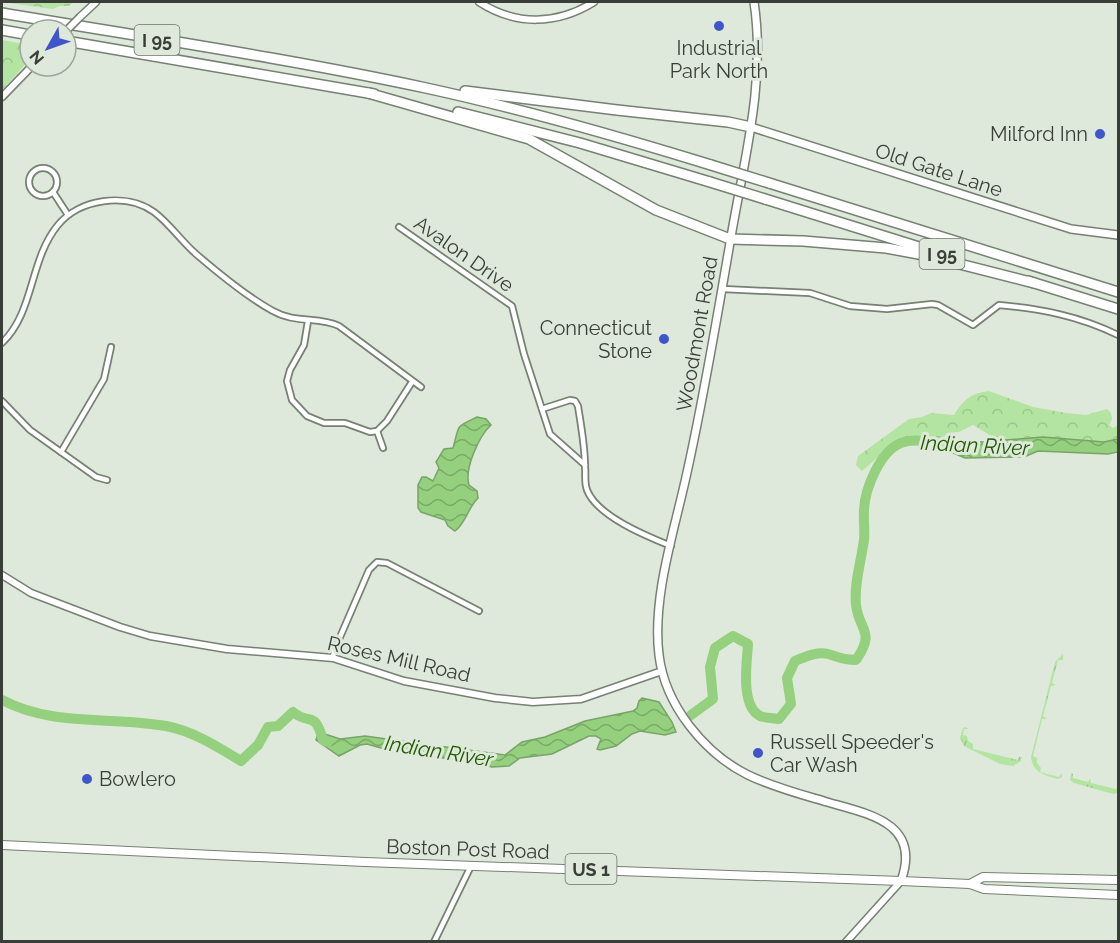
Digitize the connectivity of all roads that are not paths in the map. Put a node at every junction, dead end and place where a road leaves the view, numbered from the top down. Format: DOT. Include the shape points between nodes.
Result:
graph roads {
  1 [pos="96,2"];
  2 [pos="479,2"];
  3 [pos="594,2"];
  4 [pos="754,2"];
  5 [pos="2,14"];
  6 [pos="78,19"];
  7 [pos="2,30"];
  8 [pos="18,33"];
  9 [pos="78,43"];
  10 [pos="20,78"];
  11 [pos="409,84"];
  12 [pos="368,93"];
  13 [pos="2,97"];
  14 [pos="751,127"];
  15 [pos="53,192"];
  16 [pos="68,215"];
  17 [pos="399,227"];
  18 [pos="1119,235"];
  19 [pos="730,239"];
  20 [pos="1034,283"];
  21 [pos="723,289"];
  22 [pos="1119,292"];
  23 [pos="1119,309"];
  24 [pos="308,321"];
  25 [pos="1119,335"];
  26 [pos="2,343"];
  27 [pos="111,347"];
  28 [pos="412,382"];
  29 [pos="421,387"];
  30 [pos="2,401"];
  31 [pos="542,409"];
  32 [pos="377,431"];
  33 [pos="383,448"];
  34 [pos="61,452"];
  35 [pos="585,465"];
  36 [pos="107,480"];
  37 [pos="671,546"];
  38 [pos="2,575"];
  39 [pos="479,611"];
  40 [pos="333,658"];
  41 [pos="662,671"];
  42 [pos="2,845"];
  43 [pos="471,866"];
  44 [pos="1029,877"];
  45 [pos="1119,880"];
  46 [pos="901,881"];
  47 [pos="970,884"];
  48 [pos="1029,890"];
  49 [pos="1119,895"];
  50 [pos="434,942"];
  51 [pos="846,942"];
  1 -- 6 [label="street, bridge"];
  2 -- 3 [label="street" via="512,18 538,20 565,16"];
  4 -- 14 [label="main road, Woodmont Road" via="758,47"];
  5 -- 11 [label="highway, I 95"];
  7 -- 8 [label="highway"];
  9 -- 12 [label="highway, I 95"];
  10 -- 13 [label="street"];
  11 -- 14 [label="highway"];
  11 -- 22 [label="highway, I 95, bridge" via="563,121"];
  12 -- 19 [label="highway" via="529,139 656,210"];
  12 -- 20 [label="highway, I 95, bridge" via="532,130"];
  14 -- 18 [label="main road, Old Gate Lane" via="1071,229"];
  14 -- 19 [label="main road, Woodmont Road"];
  15 -- 15 [label="street" via="58,182 53,172 43,168 33,172 29,182 33,192 43,196"];
  15 -- 16 [label="street"];
  16 -- 24 [label="street" via="106,200 148,208 197,255 263,305 288,318"];
  16 -- 26 [label="street" via="48,239 22,315"];
  17 -- 31 [label="street, Avalon Drive" via="512,306"];
  19 -- 20 [label="highway" via="803,240 886,248"];
  19 -- 21 [label="main road, Woodmont Road"];
  20 -- 23 [label="highway, I 95"];
  21 -- 25 [label="street" via="810,292 850,306 887,309 932,304 973,325 999,305 1018,307 1080,318"];
  21 -- 37 [label="main road, Woodmont Road"];
  24 -- 28 [label="street" via="328,322 345,329"];
  24 -- 32 [label="street" via="304,345 288,376 292,400 318,421"];
  27 -- 34 [label="street" via="104,380"];
  28 -- 29 [label="street"];
  28 -- 32 [label="street"];
  30 -- 34 [label="street" via="30,430"];
  31 -- 35 [label="street, Avalon Drive" via="550,434"];
  31 -- 35 [label="street" via="570,400 577,404"];
  32 -- 33 [label="street"];
  34 -- 36 [label="street" via="96,477"];
  35 -- 37 [label="street" via="586,487 596,503 639,534"];
  37 -- 41 [label="main road, Woodmont Road" via="658,616"];
  38 -- 40 [label="street, Roses Mill Road" via="31,593 150,636 227,649"];
  39 -- 40 [label="street" via="387,563 377,562 369,570"];
  40 -- 41 [label="street, Roses Mill Road" via="404,681 533,702 581,699"];
  41 -- 46 [label="main road" via="687,722 706,745 732,766 772,785 872,814 891,826 900,835 905,850"];
  42 -- 43 [label="main road, Boston Post Road / US 1"];
  43 -- 46 [label="main road, Boston Post Road / US 1"];
  43 -- 50 [label="street"];
  44 -- 45 [label="main road, Boston Post Road / US 1"];
  44 -- 47 [label="main road, Boston Post Road / US 1" via="983,877"];
  44 -- 48 [label="main road"];
  46 -- 47 [label="main road, Boston Post Road / US 1"];
  46 -- 51 [label="street"];
  47 -- 48 [label="main road, Boston Post Road / US 1" via="984,889"];
  48 -- 49 [label="main road, Boston Post Road / US 1"];
}
